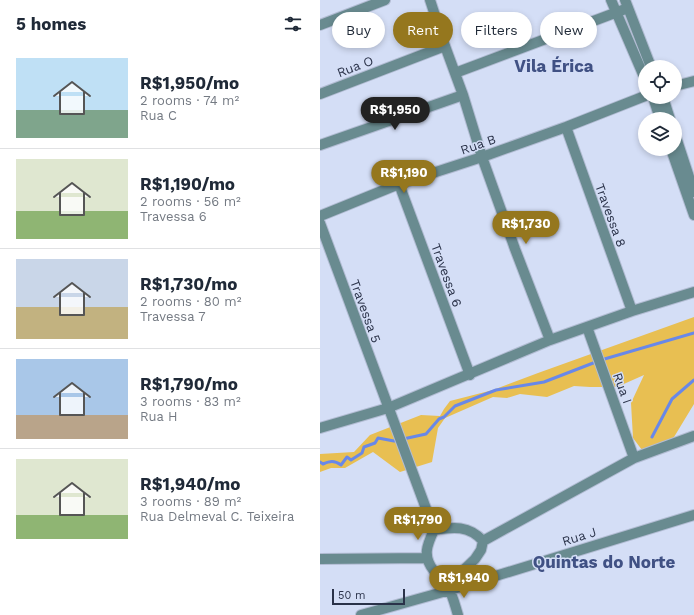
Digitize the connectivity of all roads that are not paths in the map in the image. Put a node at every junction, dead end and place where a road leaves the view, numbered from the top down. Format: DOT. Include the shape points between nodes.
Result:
graph roads {
  1 [pos="385,0"];
  2 [pos="430,0"];
  3 [pos="611,0"];
  4 [pos="627,4"];
  5 [pos="434,12"];
  6 [pos="616,13"];
  7 [pos="320,25"];
  8 [pos="440,48"];
  9 [pos="446,48"];
  10 [pos="648,60"];
  11 [pos="638,63"];
  12 [pos="455,73"];
  13 [pos="694,81"];
  14 [pos="682,84"];
  15 [pos="320,94"];
  16 [pos="463,95"];
  17 [pos="638,99"];
  18 [pos="566,127"];
  19 [pos="320,145"];
  20 [pos="682,155"];
  21 [pos="673,156"];
  22 [pos="482,157"];
  23 [pos="399,184"];
  24 [pos="694,192"];
  25 [pos="694,215"];
  26 [pos="320,216"];
  27 [pos="320,223"];
  28 [pos="694,292"];
  29 [pos="632,311"];
  30 [pos="587,327"];
  31 [pos="550,340"];
  32 [pos="470,375"];
  33 [pos="388,408"];
  34 [pos="320,428"];
  35 [pos="694,436"];
  36 [pos="634,458"];
  37 [pos="694,515"];
  38 [pos="434,530"];
  39 [pos="483,541"];
  40 [pos="320,558"];
  41 [pos="426,558"];
  42 [pos="450,590"];
  43 [pos="361,615"];
  44 [pos="458,615"];
  1 -- 7 [label="street"];
  2 -- 5 [label="street"];
  3 -- 6 [label="street"];
  4 -- 6 [label="street"];
  4 -- 10 [label="street"];
  6 -- 11 [label="street"];
  6 -- 12 [label="street"];
  8 -- 15 [label="street, Rua O"];
  9 -- 12 [label="street"];
  12 -- 16 [label="street"];
  13 -- 14 [label="street"];
  16 -- 19 [label="street"];
  16 -- 22 [label="street"];
  17 -- 18 [label="street, Rua B"];
  18 -- 22 [label="street, Rua B"];
  18 -- 29 [label="street, Travessa 8"];
  20 -- 24 [label="street"];
  21 -- 25 [label="street"];
  22 -- 23 [label="street, Rua B"];
  22 -- 31 [label="street"];
  23 -- 26 [label="street, Rua B"];
  23 -- 32 [label="street, Travessa 6"];
  27 -- 33 [label="street, Travessa 5"];
  28 -- 29 [label="street"];
  29 -- 30 [label="street"];
  30 -- 31 [label="street"];
  30 -- 36 [label="street, Rua I"];
  31 -- 32 [label="street"];
  32 -- 33 [label="street"];
  33 -- 34 [label="street"];
  33 -- 38 [label="street, Travessa 5"];
  35 -- 36 [label="street"];
  36 -- 39 [label="street"];
  37 -- 42 [label="street, Rua J"];
  38 -- 39 [label="street" via="465,529 478,535"];
  38 -- 41 [label="street"];
  39 -- 42 [label="street" via="475,559 452,580"];
  40 -- 41 [label="street"];
  41 -- 42 [label="street" via="432,570"];
  42 -- 43 [label="street, Rua J"];
  42 -- 44 [label="street"];
}
